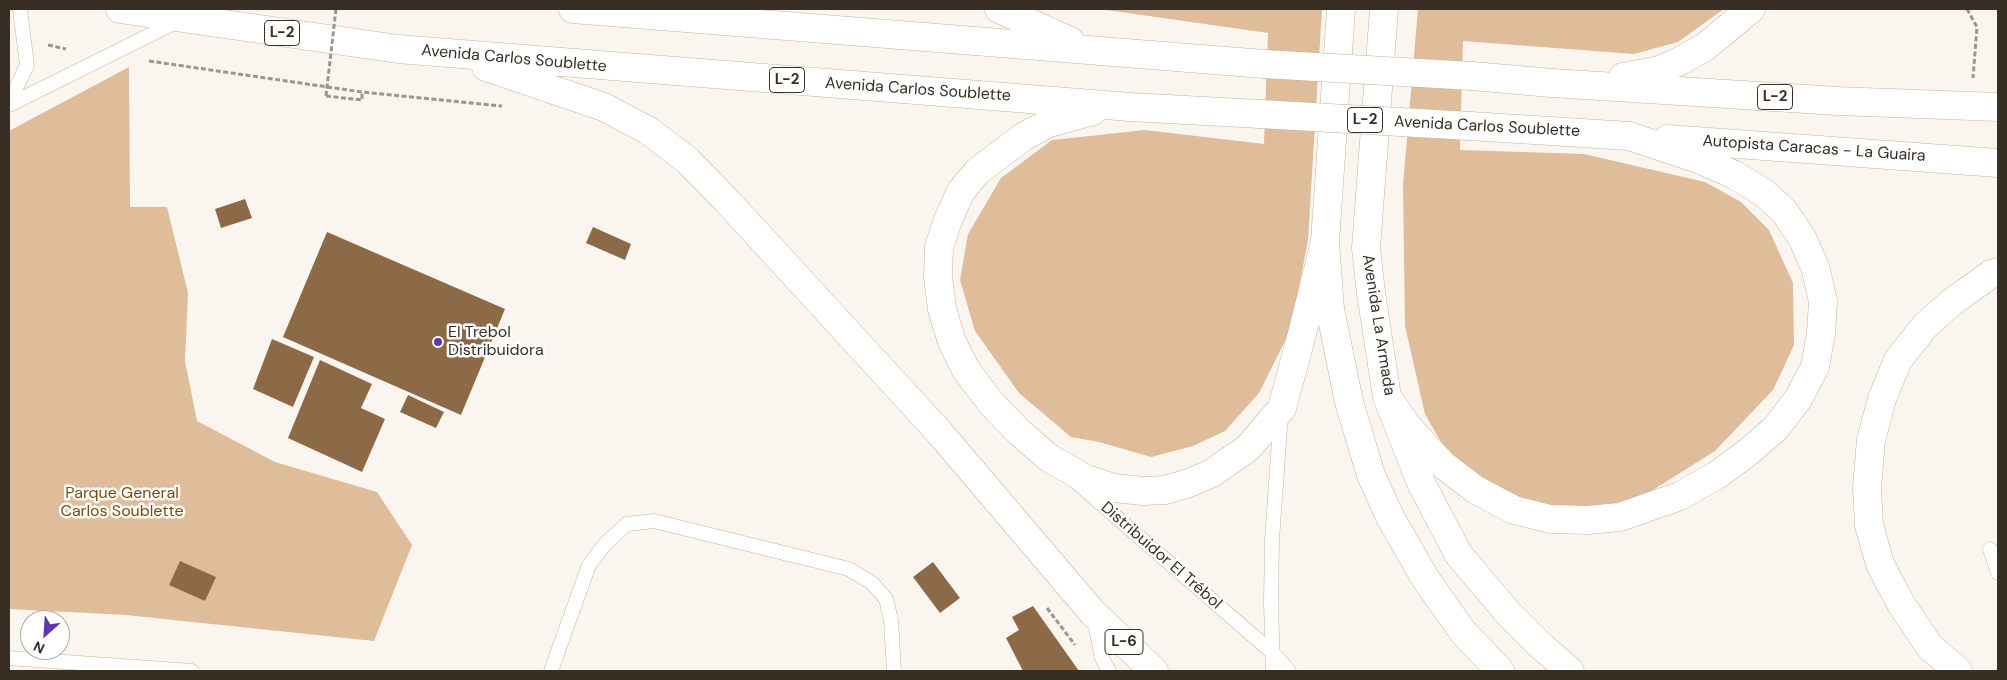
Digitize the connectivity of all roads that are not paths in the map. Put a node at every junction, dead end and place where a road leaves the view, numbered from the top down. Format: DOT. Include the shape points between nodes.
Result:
graph roads {
  1 [pos="20,9"];
  2 [pos="120,9"];
  3 [pos="573,9"];
  4 [pos="998,9"];
  5 [pos="1342,9"];
  6 [pos="1384,9"];
  7 [pos="1751,9"];
  8 [pos="182,19"];
  9 [pos="1092,51"];
  10 [pos="444,53"];
  11 [pos="1552,83"];
  12 [pos="9,104"];
  13 [pos="1130,107"];
  14 [pos="1998,108"];
  15 [pos="1629,136"];
  16 [pos="1998,163"];
  17 [pos="1325,242"];
  18 [pos="1998,272"];
  19 [pos="1387,397"];
  20 [pos="1282,408"];
  21 [pos="1049,458"];
  22 [pos="1990,549"];
  23 [pos="1998,573"];
  24 [pos="1093,613"];
  25 [pos="1273,653"];
  26 [pos="9,658"];
  27 [pos="192,671"];
  28 [pos="551,671"];
  29 [pos="894,671"];
  30 [pos="1109,671"];
  31 [pos="1154,671"];
  32 [pos="1272,671"];
  33 [pos="1288,671"];
  34 [pos="1500,671"];
  35 [pos="1570,671"];
  36 [pos="1958,671"];
  1 -- 12 [label="lane" via="27,65"];
  2 -- 8 [label="main road, Avenida Carlos Soublette / L-2"];
  3 -- 9 [label="main road, L-2"];
  4 -- 9 [label="main road"];
  5 -- 17 [label="main road"];
  6 -- 19 [label="main road, Avenida La Armada" via="1366,248"];
  7 -- 11 [label="main road" via="1705,46 1660,70 1615,78"];
  8 -- 10 [label="main road, Avenida Carlos Soublette / L-2"];
  8 -- 12 [label="lane"];
  9 -- 11 [label="main road, L-2, bridge"];
  10 -- 13 [label="main road, Avenida Carlos Soublette / L-2"];
  10 -- 24 [label="main road" via="604,107 649,131 687,160 939,432"];
  11 -- 14 [label="main road, L-2"];
  13 -- 15 [label="main road, Avenida Carlos Soublette / L-2, bridge"];
  13 -- 21 [label="main road" via="1084,112 1049,123 1023,136 978,171 961,191 939,246 942,309 952,342 966,370 991,403"];
  15 -- 16 [label="main road, Autopista Caracas - La Guaira / L-2"];
  15 -- 19 [label="main road" via="1735,175 1784,210 1802,238 1815,267 1823,302 1821,333 1815,367 1798,399 1776,428 1747,453 1680,496 1620,517 1550,519 1514,510 1476,490 1442,464"];
  17 -- 20 [label="main road"];
  17 -- 34 [label="main road" via="1330,309 1348,402 1371,475 1390,517 1425,578 1463,632"];
  18 -- 36 [label="main road" via="1952,302 1925,326 1898,360 1882,400 1872,440 1867,488 1869,525 1880,564 1901,604 1930,647"];
  19 -- 35 [label="main road, Avenida La Armada" via="1422,485 1459,555 1509,614"];
  20 -- 21 [label="main road" via="1248,448 1231,461 1204,476 1166,490 1114,488 1086,479"];
  20 -- 25 [label="lane" via="1272,540"];
  21 -- 25 [label="lane, Distribuidor El Trébol"];
  22 -- 23 [label="lane"];
  24 -- 30 [label="lane" via="1102,658"];
  24 -- 31 [label="main road, L-6"];
  25 -- 32 [label="lane"];
  25 -- 33 [label="lane, Distribuidor El Trébol"];
  26 -- 27 [label="lane"];
  28 -- 29 [label="lane" via="589,565 627,524 654,522 850,569 872,583 886,599 891,620"];
}
